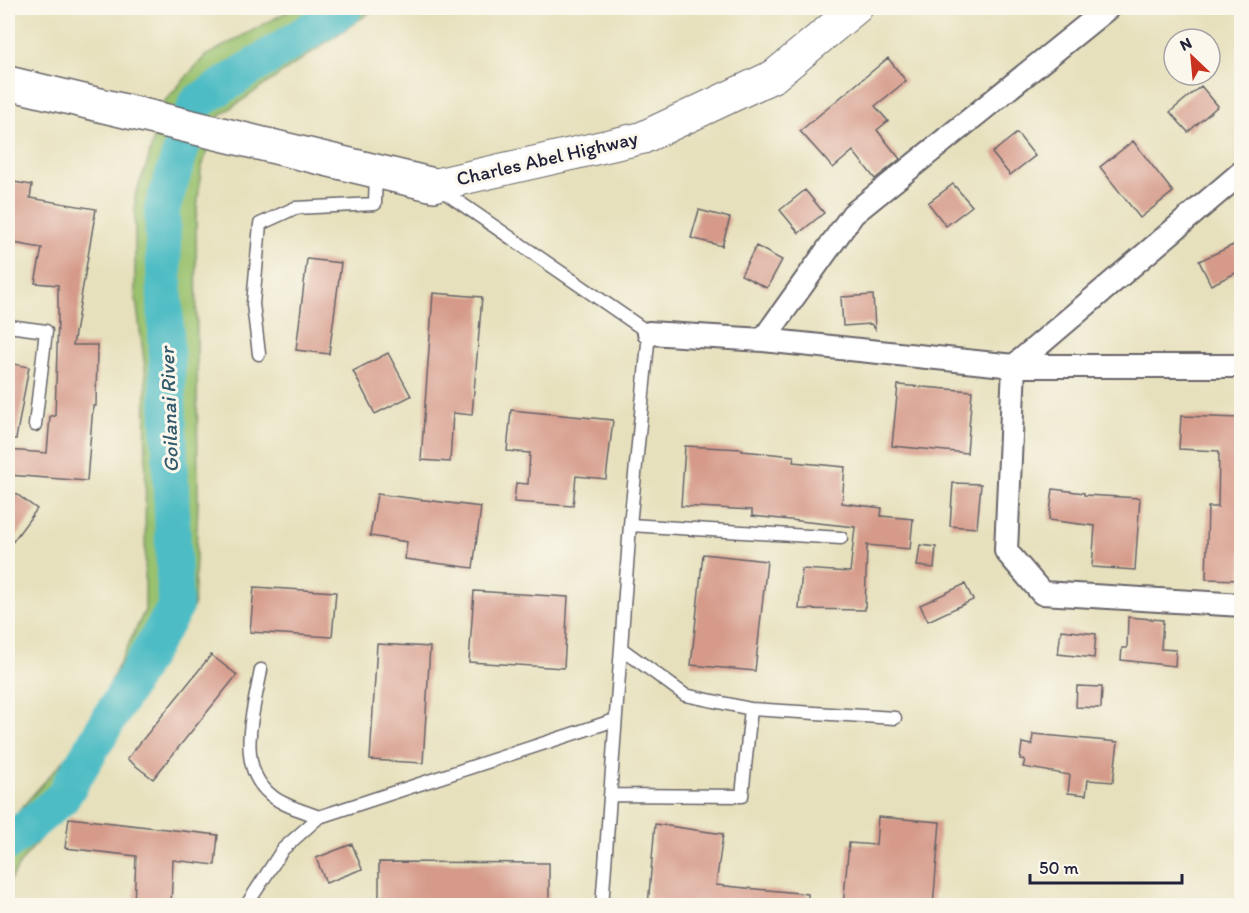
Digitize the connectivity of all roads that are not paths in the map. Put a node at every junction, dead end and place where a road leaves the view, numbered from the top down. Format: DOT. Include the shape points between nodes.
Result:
graph roads {
  1 [pos="856,8"];
  2 [pos="1108,8"];
  3 [pos="8,83"];
  4 [pos="376,170"];
  5 [pos="1242,172"];
  6 [pos="434,184"];
  7 [pos="8,326"];
  8 [pos="649,333"];
  9 [pos="763,340"];
  10 [pos="259,354"];
  11 [pos="1014,366"];
  12 [pos="1242,366"];
  13 [pos="35,425"];
  14 [pos="630,525"];
  15 [pos="841,538"];
  16 [pos="1242,605"];
  17 [pos="622,649"];
  18 [pos="261,670"];
  19 [pos="751,709"];
  20 [pos="895,718"];
  21 [pos="615,720"];
  22 [pos="610,795"];
  23 [pos="318,817"];
  24 [pos="246,906"];
  25 [pos="602,906"];
  1 -- 6 [label="main road, Charles Abel Highway" via="774,76 642,138"];
  2 -- 9 [label="street" via="853,214"];
  3 -- 4 [label="main road, Charles Abel Highway"];
  4 -- 6 [label="main road, Charles Abel Highway"];
  4 -- 10 [label="lane" via="375,204 295,208 260,224 253,304"];
  5 -- 11 [label="street"];
  6 -- 8 [label="lane"];
  7 -- 13 [label="lane" via="46,331"];
  8 -- 9 [label="street"];
  8 -- 14 [label="lane"];
  9 -- 11 [label="street"];
  11 -- 12 [label="street"];
  11 -- 16 [label="street" via="1006,551 1042,593"];
  14 -- 15 [label="lane"];
  14 -- 17 [label="lane"];
  17 -- 19 [label="lane" via="686,695"];
  17 -- 21 [label="lane"];
  18 -- 23 [label="lane" via="249,743 255,779 273,797"];
  19 -- 20 [label="lane"];
  19 -- 22 [label="lane" via="742,796"];
  21 -- 22 [label="lane"];
  21 -- 23 [label="lane"];
  22 -- 25 [label="lane"];
  23 -- 24 [label="lane" via="283,849"];
}
